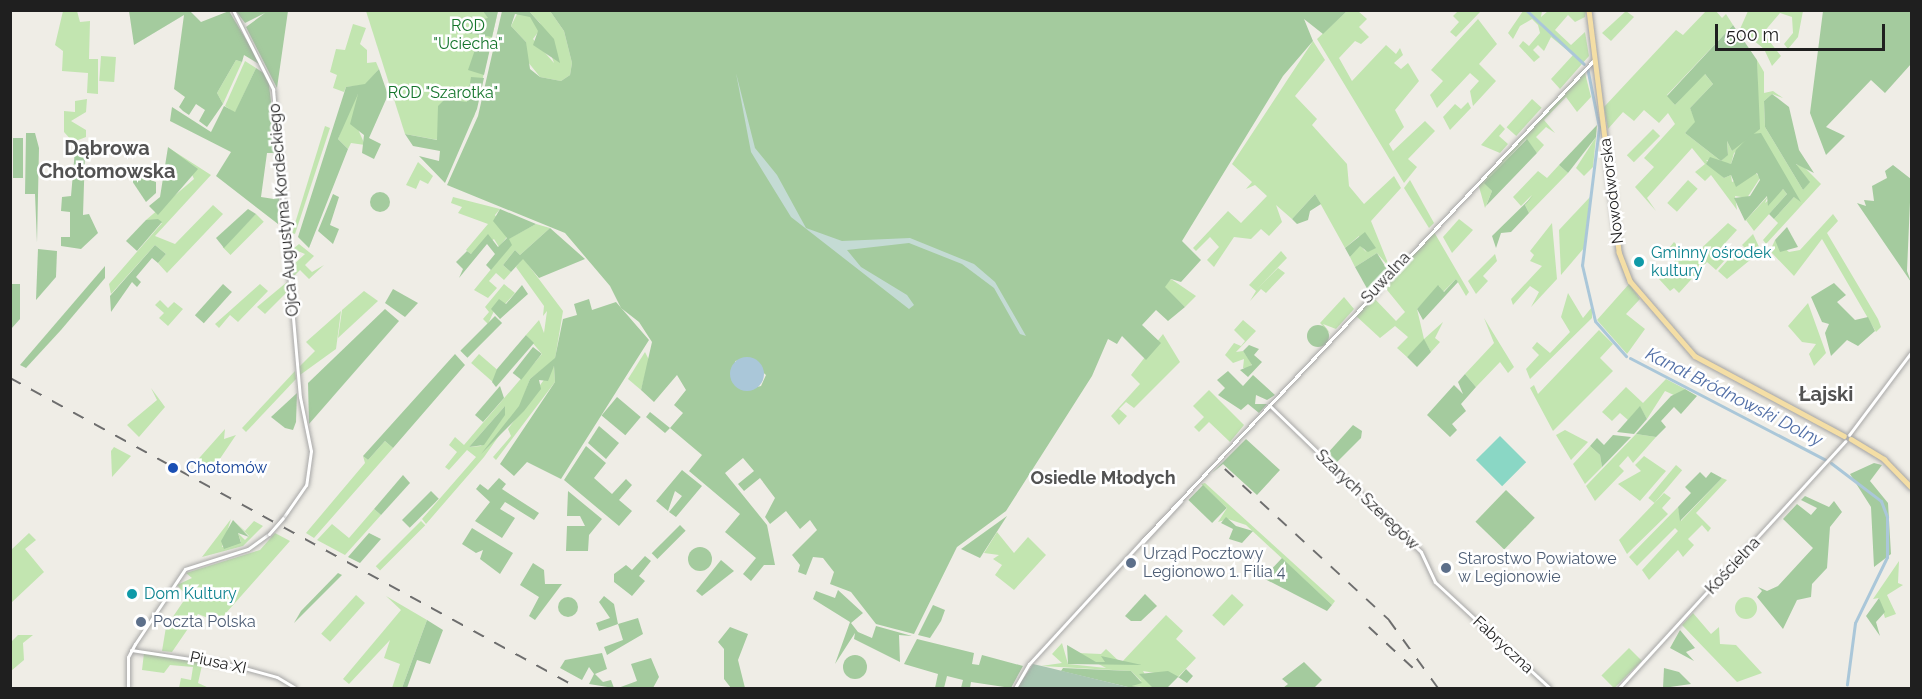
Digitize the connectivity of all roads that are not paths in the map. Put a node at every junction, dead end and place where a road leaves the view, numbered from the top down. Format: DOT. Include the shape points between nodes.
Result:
graph roads {
  1 [pos="233,10"];
  2 [pos="1589,10"];
  3 [pos="1593,61"];
  4 [pos="1911,351"];
  5 [pos="1269,405"];
  6 [pos="1847,438"];
  7 [pos="1911,488"];
  8 [pos="1457,602"];
  9 [pos="135,644"];
  10 [pos="137,649"];
  11 [pos="131,650"];
  12 [pos="128,688"];
  13 [pos="295,688"];
  14 [pos="1015,688"];
  15 [pos="1550,688"];
  16 [pos="1619,688"];
  1 -- 9 [label="street, Ojca Augustyna Kordeckiego, bridge" via="274,92 310,472 269,534 248,549 193,565 166,595"];
  2 -- 3 [label="main road, Nowodworska"];
  3 -- 5 [label="street, Suwalna"];
  3 -- 6 [label="main road, Nowodworska" via="1619,252 1634,286 1695,356"];
  4 -- 6 [label="street, Kościelna"];
  5 -- 8 [label="street, Szarych Szeregów" via="1421,552 1432,578"];
  5 -- 14 [label="street, Suwalna" via="1029,664"];
  6 -- 7 [label="main road, Nowodworska" via="1884,459"];
  6 -- 16 [label="street, Kościelna"];
  8 -- 15 [label="street, Fabryczna"];
  9 -- 10 [label="street"];
  9 -- 11 [label="street, Ojca Augustyna Kordeckiego"];
  10 -- 11 [label="street, Piusa XI"];
  10 -- 13 [label="street, Piusa XI" via="252,670"];
  11 -- 12 [label="street"];
}
